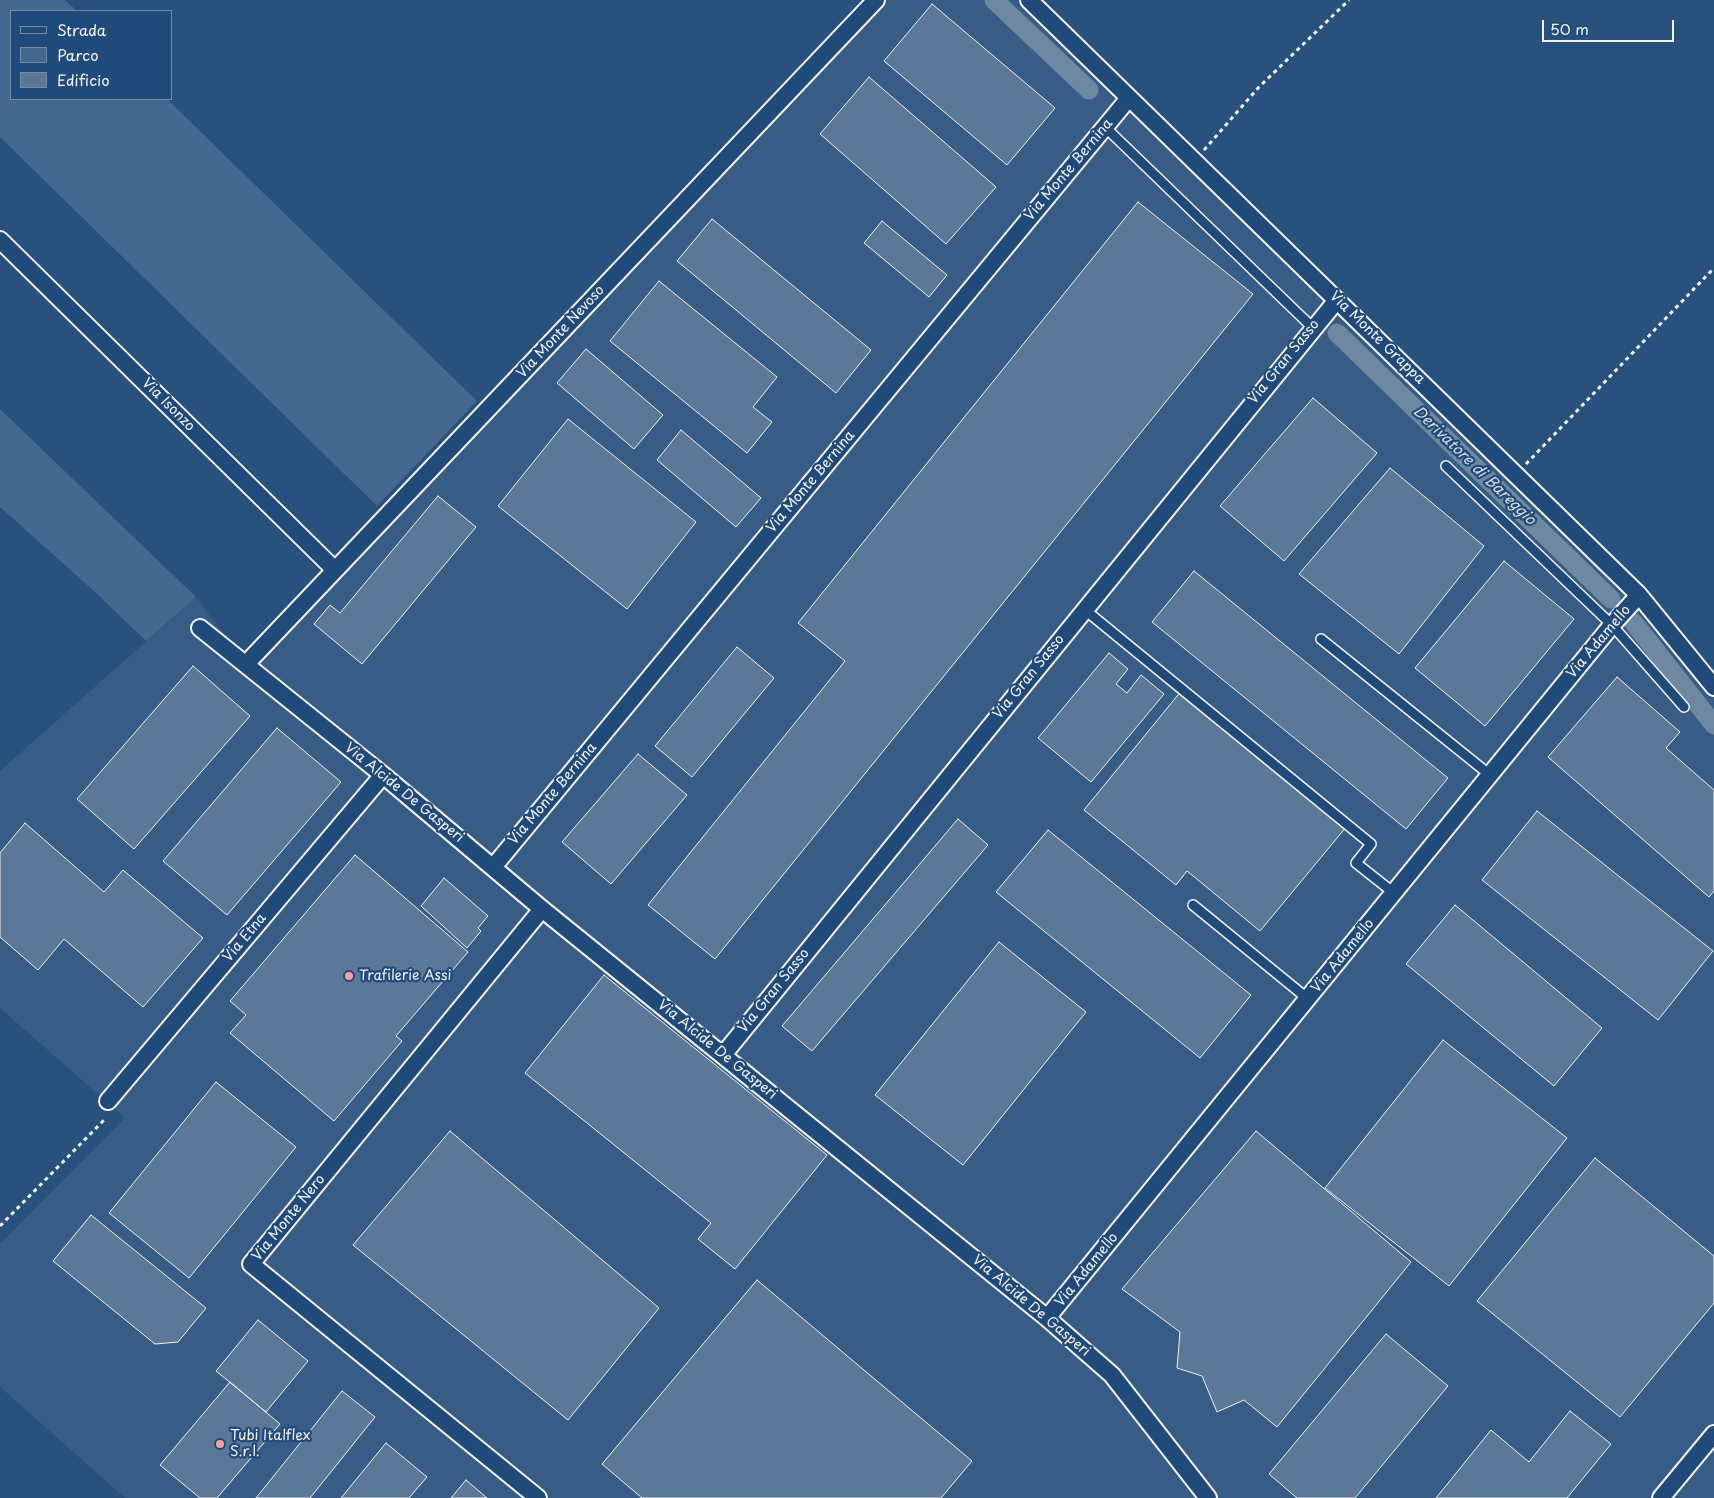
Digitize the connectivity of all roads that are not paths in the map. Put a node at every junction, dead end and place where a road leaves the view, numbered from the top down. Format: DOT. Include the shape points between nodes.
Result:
graph roads {
  1 [pos="876,0"];
  2 [pos="1029,0"];
  3 [pos="1128,98"];
  4 [pos="1105,127"];
  5 [pos="0,240"];
  6 [pos="1337,300"];
  7 [pos="1312,327"];
  8 [pos="1446,466"];
  9 [pos="336,570"];
  10 [pos="1640,595"];
  11 [pos="1084,609"];
  12 [pos="1619,617"];
  13 [pos="200,628"];
  14 [pos="1321,639"];
  15 [pos="246,664"];
  16 [pos="1714,687"];
  17 [pos="1684,707"];
  18 [pos="383,775"];
  19 [pos="1490,775"];
  20 [pos="494,866"];
  21 [pos="1394,893"];
  22 [pos="1193,905"];
  23 [pos="542,909"];
  24 [pos="1308,999"];
  25 [pos="723,1055"];
  26 [pos="108,1101"];
  27 [pos="1048,1318"];
  28 [pos="1714,1434"];
  29 [pos="538,1498"];
  30 [pos="1208,1498"];
  31 [pos="1662,1498"];
  1 -- 9 [label="street, Via Monte Nevoso"];
  2 -- 3 [label="street, Via Monte Grappa"];
  3 -- 4 [label="street, Via Monte Bernina"];
  3 -- 6 [label="street, Via Monte Grappa"];
  4 -- 7 [label="lane"];
  4 -- 20 [label="street, Via Monte Bernina"];
  5 -- 9 [label="street, Via Isonzo"];
  6 -- 7 [label="street, Via Gran Sasso"];
  6 -- 10 [label="street, Via Monte Grappa"];
  7 -- 11 [label="street, Via Gran Sasso"];
  8 -- 12 [label="lane"];
  9 -- 15 [label="street, Via Monte Nevoso"];
  10 -- 12 [label="street, Via Adamello"];
  10 -- 16 [label="street, Via Monte Grappa"];
  11 -- 21 [label="lane" via="1371,844 1356,863"];
  11 -- 25 [label="street, Via Gran Sasso"];
  12 -- 17 [label="lane"];
  12 -- 19 [label="street, Via Adamello"];
  13 -- 15 [label="street, Via Alcide De Gasperi"];
  14 -- 19 [label="lane"];
  15 -- 18 [label="street, Via Alcide De Gasperi"];
  18 -- 20 [label="street, Via Alcide De Gasperi"];
  18 -- 26 [label="street, Via Etna"];
  19 -- 21 [label="street, Via Adamello"];
  20 -- 23 [label="street, Via Alcide De Gasperi"];
  21 -- 24 [label="street, Via Adamello"];
  22 -- 24 [label="lane"];
  23 -- 25 [label="street, Via Alcide De Gasperi"];
  23 -- 29 [label="street, Via Monte Nero" via="251,1264"];
  24 -- 27 [label="street, Via Adamello"];
  25 -- 27 [label="street, Via Alcide De Gasperi"];
  27 -- 30 [label="street, Via Alcide De Gasperi" via="1112,1375"];
  28 -- 31 [label="street"];
}
